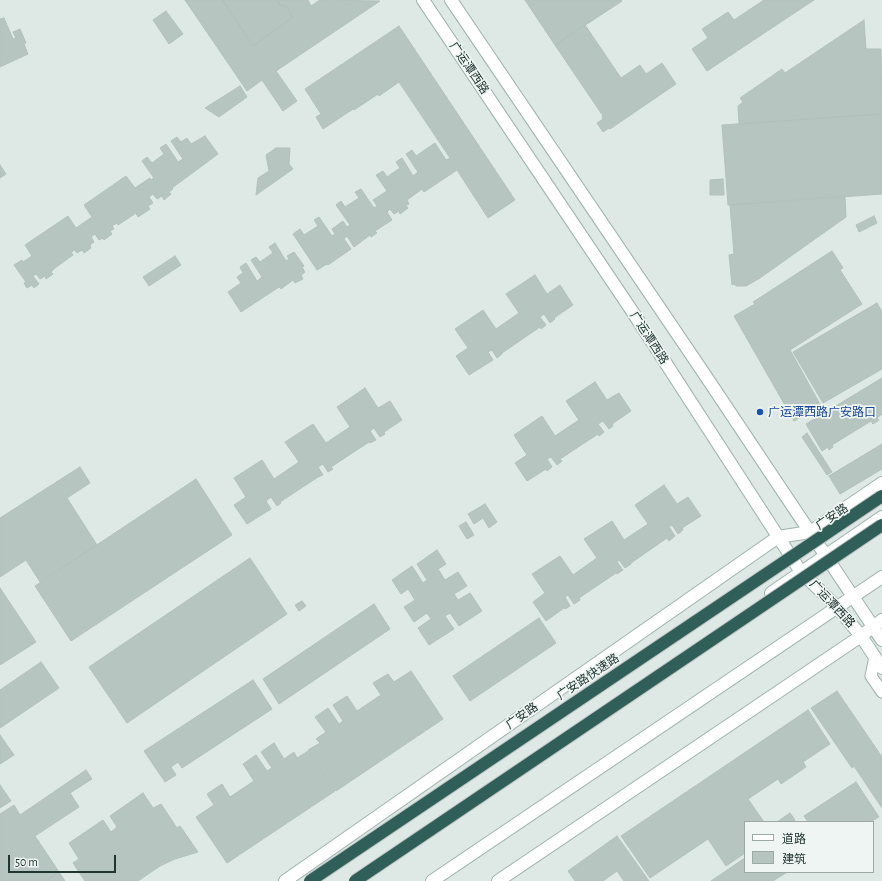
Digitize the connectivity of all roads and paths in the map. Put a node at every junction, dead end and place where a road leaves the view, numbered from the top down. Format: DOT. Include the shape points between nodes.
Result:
graph roads {
  1 [pos="423,0"];
  2 [pos="451,0"];
  3 [pos="882,483"];
  4 [pos="882,496"];
  5 [pos="882,517"];
  6 [pos="882,525"];
  7 [pos="810,532"];
  8 [pos="778,537"];
  9 [pos="825,556"];
  10 [pos="801,572"];
  11 [pos="882,576"];
  12 [pos="854,596"];
  13 [pos="837,607"];
  14 [pos="878,624"];
  15 [pos="861,636"];
  16 [pos="882,640"];
  17 [pos="875,657"];
  18 [pos="882,668"];
  19 [pos="882,692"];
  20 [pos="285,881"];
  21 [pos="310,881"];
  22 [pos="355,881"];
  23 [pos="359,881"];
  24 [pos="432,881"];
  25 [pos="498,881"];
  1 -- 8 [label="main road, 广运潭西路" via="632,311"];
  2 -- 7 [label="main road, 广运潭西路"];
  3 -- 7 [label="main road, 广安路"];
  4 -- 21 [label="highway, 广安路快速路, bridge"];
  5 -- 9 [label="main road"];
  6 -- 22 [label="highway, bridge"];
  7 -- 8 [label="main road, 广安路"];
  7 -- 9 [label="main road, 广运潭西路"];
  8 -- 10 [label="main road, 广运潭西路"];
  8 -- 20 [label="main road, 广安路"];
  9 -- 10 [label="main road"];
  9 -- 12 [label="main road, 广运潭西路"];
  10 -- 13 [label="main road, 广运潭西路"];
  10 -- 23 [label="main road"];
  11 -- 12 [label="main road"];
  12 -- 13 [label="main road"];
  12 -- 14 [label="main road, 广运潭西路"];
  13 -- 15 [label="main road, 广运潭西路"];
  13 -- 24 [label="main road"];
  14 -- 15 [label="main road"];
  14 -- 16 [label="main road, 广运潭西路"];
  15 -- 17 [label="main road, 广运潭西路"];
  15 -- 25 [label="main road"];
  17 -- 18 [label="main road, 广运潭西路"];
  17 -- 19 [label="street" via="871,676"];
}
